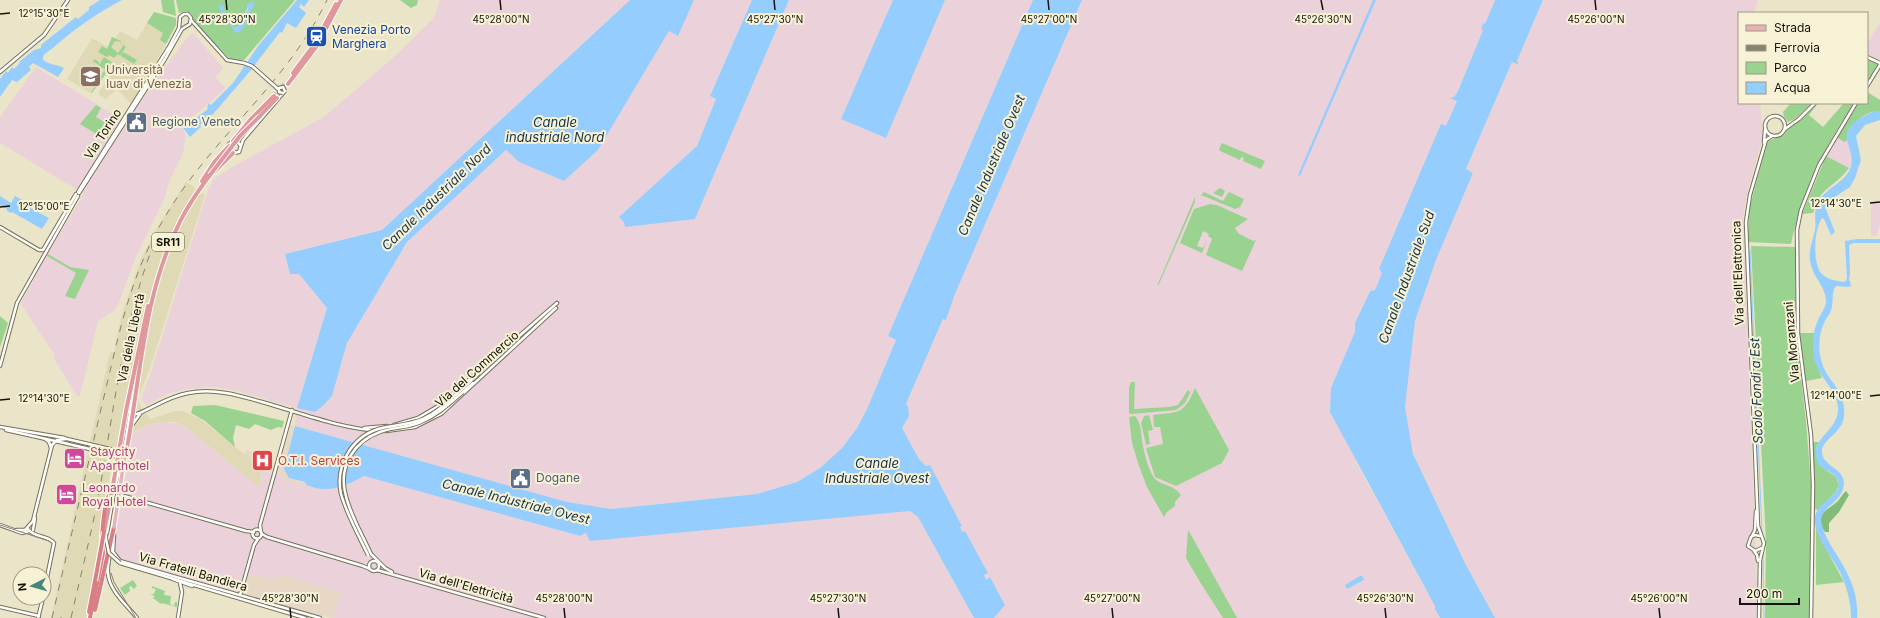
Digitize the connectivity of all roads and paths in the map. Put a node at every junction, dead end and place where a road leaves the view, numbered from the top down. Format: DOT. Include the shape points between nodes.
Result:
graph roads {
  1 [pos="68,0"];
  2 [pos="339,0"];
  3 [pos="191,20"];
  4 [pos="179,23"];
  5 [pos="187,26"];
  6 [pos="195,26"];
  7 [pos="316,47"];
  8 [pos="1868,58"];
  9 [pos="1880,64"];
  10 [pos="0,72"];
  11 [pos="1868,84"];
  12 [pos="279,88"];
  13 [pos="280,95"];
  14 [pos="1814,104"];
  15 [pos="1855,104"];
  16 [pos="1784,121"];
  17 [pos="1791,124"];
  18 [pos="1785,129"];
  19 [pos="1765,130"];
  20 [pos="1772,136"];
  21 [pos="243,140"];
  22 [pos="235,142"];
  23 [pos="229,146"];
  24 [pos="240,146"];
  25 [pos="233,153"];
  26 [pos="203,182"];
  27 [pos="78,194"];
  28 [pos="0,227"];
  29 [pos="43,253"];
  30 [pos="556,304"];
  31 [pos="556,308"];
  32 [pos="141,350"];
  33 [pos="0,366"];
  34 [pos="482,370"];
  35 [pos="485,372"];
  36 [pos="462,391"];
  37 [pos="292,410"];
  38 [pos="133,411"];
  39 [pos="141,412"];
  40 [pos="0,427"];
  41 [pos="354,428"];
  42 [pos="20,432"];
  43 [pos="130,432"];
  44 [pos="43,438"];
  45 [pos="68,439"];
  46 [pos="56,441"];
  47 [pos="64,443"];
  48 [pos="127,448"];
  49 [pos="51,450"];
  50 [pos="114,450"];
  51 [pos="112,454"];
  52 [pos="123,454"];
  53 [pos="124,461"];
  54 [pos="110,499"];
  55 [pos="107,521"];
  56 [pos="0,525"];
  57 [pos="260,525"];
  58 [pos="114,527"];
  59 [pos="30,529"];
  60 [pos="255,531"];
  61 [pos="104,532"];
  62 [pos="261,533"];
  63 [pos="1752,536"];
  64 [pos="267,537"];
  65 [pos="257,538"];
  66 [pos="1762,538"];
  67 [pos="106,539"];
  68 [pos="1763,548"];
  69 [pos="1754,551"];
  70 [pos="369,555"];
  71 [pos="375,561"];
  72 [pos="369,564"];
  73 [pos="50,566"];
  74 [pos="363,566"];
  75 [pos="378,568"];
  76 [pos="370,569"];
  77 [pos="170,578"];
  78 [pos="408,578"];
  79 [pos="180,583"];
  80 [pos="201,588"];
  81 [pos="240,596"];
  82 [pos="239,600"];
  83 [pos="41,606"];
  84 [pos="0,607"];
  85 [pos="39,617"];
  86 [pos="90,618"];
  87 [pos="137,618"];
  88 [pos="178,618"];
  89 [pos="305,618"];
  90 [pos="320,618"];
  91 [pos="544,618"];
  92 [pos="1758,618"];
  93 [pos="1811,618"];
  1 -- 10 [label="street" via="44,35"];
  2 -- 7 [label="highway"];
  2 -- 7 [label="highway" via="314,44 287,83"];
  3 -- 4 [label="street" via="189,15 184,14 180,17"];
  3 -- 5 [label="street, Via Torino"];
  3 -- 6 [label="street"];
  4 -- 5 [label="street"];
  4 -- 27 [label="street, Via Torino" via="178,30 163,57"];
  5 -- 6 [label="street"];
  5 -- 27 [label="street, Via Torino" via="180,31 165,59"];
  6 -- 12 [label="street, bridge" via="227,60 252,66"];
  7 -- 13 [label="highway"];
  8 -- 9 [label="street"];
  9 -- 11 [label="street"];
  12 -- 13 [label="street, bridge"];
  12 -- 13 [label="street, bridge" via="284,87"];
  13 -- 21 [label="street"];
  13 -- 22 [label="highway" via="252,119"];
  13 -- 26 [label="highway, Via della Libertà / SR11, bridge" via="240,136"];
  14 -- 17 [label="street"];
  15 -- 93 [label="street, Via Moranzani" via="1819,165 1801,210 1797,230 1798,334 1811,435 1813,484"];
  16 -- 17 [label="street"];
  16 -- 18 [label="street"];
  16 -- 19 [label="street" via="1778,116 1771,116 1765,122"];
  17 -- 18 [label="street"];
  18 -- 20 [label="street" via="1779,136"];
  19 -- 20 [label="street"];
  19 -- 63 [label="street, Via dell'Elettronica" via="1745,218 1756,511 1756,530"];
  20 -- 66 [label="street, Via dell'Elettronica" via="1766,140 1753,182 1746,222 1758,526"];
  21 -- 22 [label="street"];
  21 -- 24 [label="street"];
  22 -- 23 [label="street"];
  22 -- 24 [label="street"];
  23 -- 25 [label="street"];
  23 -- 26 [label="highway" via="215,160"];
  24 -- 25 [label="street" via="239,152"];
  25 -- 26 [label="highway"];
  26 -- 32 [label="highway, Via della Libertà / SR11" via="187,204 167,243 154,283"];
  27 -- 29 [label="street, Via Torino"];
  28 -- 29 [label="street"];
  29 -- 33 [label="street, Via Torino" via="17,303"];
  30 -- 34 [label="street, Via del Commercio"];
  31 -- 35 [label="street, Via del Commercio"];
  32 -- 38 [label="highway"];
  32 -- 50 [label="street" via="125,444 123,448"];
  32 -- 54 [label="highway, Via della Libertà, bridge"];
  34 -- 36 [label="street"];
  34 -- 41 [label="street, Via del Commercio" via="440,405 418,418 373,428"];
  35 -- 36 [label="street"];
  35 -- 41 [label="street, Via del Commercio" via="449,407 423,424 401,430"];
  36 -- 70 [label="street, bridge" via="433,416 416,424 370,436 360,443 351,455 344,471 344,491"];
  37 -- 39 [label="street, Via del Commercio" via="213,391 186,393 168,398"];
  37 -- 41 [label="street, Via del Commercio"];
  37 -- 57 [label="street"];
  38 -- 39 [label="street" via="136,414"];
  38 -- 43 [label="highway"];
  39 -- 43 [label="street"];
  40 -- 42 [label="street"];
  42 -- 44 [label="street"];
  42 -- 45 [label="street"];
  43 -- 48 [label="highway"];
  44 -- 46 [label="street"];
  44 -- 49 [label="street" via="49,442"];
  45 -- 46 [label="street"];
  45 -- 50 [label="street, bridge"];
  46 -- 47 [label="street"];
  46 -- 49 [label="street"];
  47 -- 49 [label="street" via="56,444"];
  47 -- 51 [label="street, bridge"];
  48 -- 52 [label="street"];
  48 -- 53 [label="main road"];
  49 -- 59 [label="street"];
  50 -- 52 [label="street, bridge"];
  51 -- 52 [label="street, bridge"];
  51 -- 54 [label="street, bridge" via="120,463"];
  52 -- 53 [label="street"];
  53 -- 58 [label="main road, bridge"];
  54 -- 55 [label="street, Via Fratelli Bandiera"];
  54 -- 60 [label="street" via="118,494 247,531"];
  54 -- 61 [label="highway, Via della Libertà"];
  54 -- 67 [label="street"];
  54 -- 86 [label="highway" via="105,502 101,540 103,553"];
  55 -- 61 [label="street"];
  55 -- 67 [label="street, Via Fratelli Bandiera"];
  56 -- 59 [label="street" via="23,533"];
  57 -- 60 [label="street"];
  57 -- 62 [label="street"];
  58 -- 81 [label="street, Via Fratelli Bandiera" via="112,551 118,559"];
  58 -- 86 [label="highway"];
  58 -- 87 [label="street" via="108,576 124,603"];
  59 -- 73 [label="street" via="38,536 51,540 54,545"];
  60 -- 62 [label="street"];
  60 -- 65 [label="street"];
  61 -- 86 [label="highway, Via della Libertà, bridge"];
  62 -- 64 [label="street"];
  62 -- 65 [label="street"];
  63 -- 66 [label="street"];
  63 -- 69 [label="street" via="1748,543 1749,548"];
  64 -- 65 [label="street"];
  64 -- 74 [label="street"];
  65 -- 81 [label="street"];
  66 -- 68 [label="street"];
  67 -- 77 [label="street, Via Fratelli Bandiera, bridge" via="108,552 117,561"];
  68 -- 69 [label="street"];
  68 -- 92 [label="street" via="1760,560"];
  69 -- 92 [label="street" via="1758,560"];
  70 -- 71 [label="street"];
  70 -- 72 [label="street"];
  70 -- 78 [label="street" via="387,570"];
  71 -- 72 [label="street"];
  71 -- 75 [label="street"];
  72 -- 74 [label="street"];
  72 -- 76 [label="street"];
  74 -- 76 [label="street"];
  75 -- 76 [label="street, Via dell'Elettricità"];
  75 -- 78 [label="street, Via dell'Elettricità"];
  77 -- 79 [label="street, Via Fratelli Bandiera"];
  77 -- 80 [label="street, Via Fratelli Bandiera"];
  78 -- 91 [label="street, Via dell'Elettricità"];
  79 -- 80 [label="street, Via Fratelli Bandiera"];
  79 -- 88 [label="street" via="182,592"];
  80 -- 82 [label="street, Via Fratelli Bandiera"];
  81 -- 82 [label="street"];
  81 -- 90 [label="street, Via Fratelli Bandiera"];
  82 -- 89 [label="street, Via Fratelli Bandiera"];
  83 -- 85 [label="street"];
  84 -- 85 [label="street"];
}
